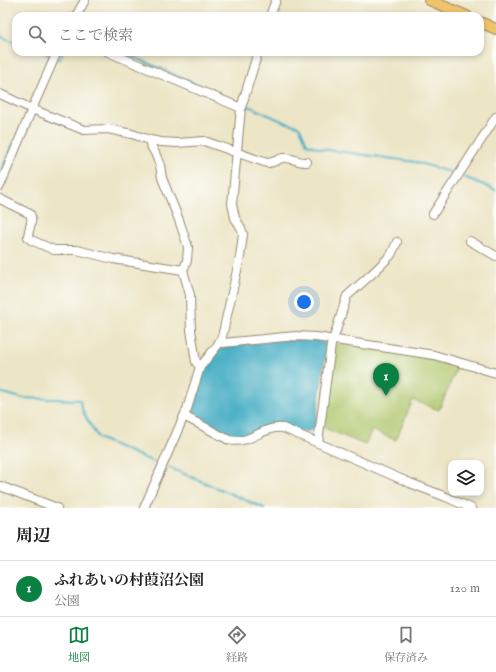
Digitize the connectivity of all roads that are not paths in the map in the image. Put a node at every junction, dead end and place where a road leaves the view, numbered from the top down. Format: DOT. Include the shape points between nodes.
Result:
graph roads {
  1 [pos="85,0"];
  2 [pos="276,0"];
  3 [pos="429,0"];
  4 [pos="78,12"];
  5 [pos="272,12"];
  6 [pos="457,12"];
  7 [pos="484,24"];
  8 [pos="496,29"];
  9 [pos="55,56"];
  10 [pos="118,56"];
  11 [pos="257,56"];
  12 [pos="0,94"];
  13 [pos="32,108"];
  14 [pos="241,108"];
  15 [pos="496,117"];
  16 [pos="150,140"];
  17 [pos="236,152"];
  18 [pos="307,162"];
  19 [pos="0,186"];
  20 [pos="0,199"];
  21 [pos="433,214"];
  22 [pos="470,241"];
  23 [pos="397,242"];
  24 [pos="496,256"];
  25 [pos="183,270"];
  26 [pos="333,340"];
  27 [pos="220,342"];
  28 [pos="200,367"];
  29 [pos="496,373"];
  30 [pos="184,416"];
  31 [pos="318,443"];
  32 [pos="0,486"];
  33 [pos="58,508"];
  34 [pos="144,508"];
  35 [pos="471,508"];
  1 -- 4 [label="street"];
  2 -- 5 [label="street"];
  3 -- 6 [label="main road"];
  7 -- 8 [label="main road"];
  9 -- 13 [label="street"];
  10 -- 14 [label="street"];
  11 -- 14 [label="street"];
  12 -- 13 [label="street"];
  13 -- 16 [label="street" via="84,130 108,129"];
  13 -- 19 [label="street"];
  14 -- 17 [label="street"];
  15 -- 21 [label="street"];
  16 -- 17 [label="street" via="178,143 204,140"];
  16 -- 25 [label="street" via="188,247"];
  17 -- 18 [label="street" via="267,164 284,158"];
  17 -- 27 [label="street" via="232,204 243,234"];
  20 -- 25 [label="street" via="30,214 32,218 28,237 51,249 77,250 113,259"];
  22 -- 24 [label="street"];
  23 -- 26 [label="street" via="391,255 347,296"];
  25 -- 28 [label="street" via="190,295 191,330 196,362"];
  26 -- 27 [label="street" via="295,336"];
  26 -- 29 [label="street" via="434,355"];
  26 -- 31 [label="street"];
  27 -- 28 [label="street"];
  28 -- 30 [label="street"];
  30 -- 31 [label="street" via="229,440 251,438 277,427"];
  30 -- 34 [label="street"];
  31 -- 35 [label="street"];
  32 -- 33 [label="street"];
}
